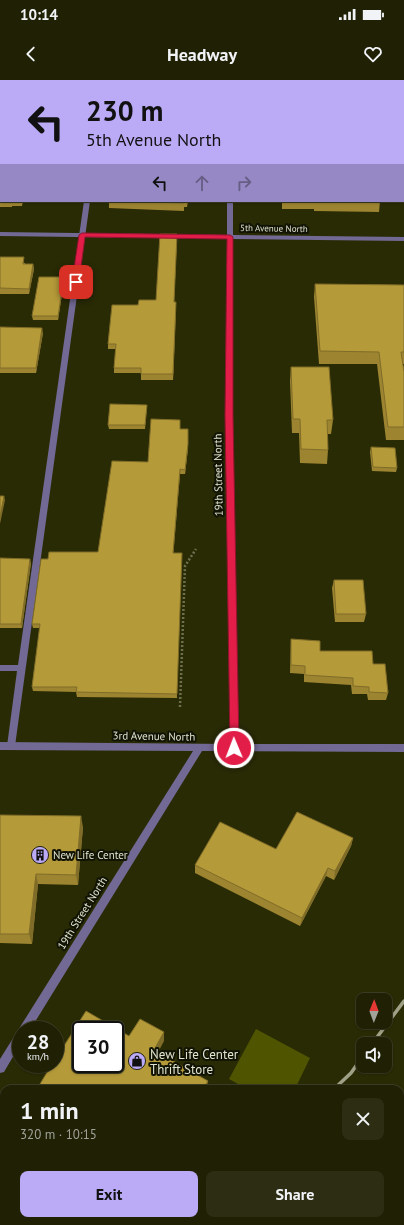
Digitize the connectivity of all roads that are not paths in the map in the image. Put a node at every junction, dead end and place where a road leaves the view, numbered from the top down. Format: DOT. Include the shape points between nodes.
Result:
graph roads {
  1 [pos="87,202"];
  2 [pos="230,202"];
  3 [pos="0,234"];
  4 [pos="82,235"];
  5 [pos="230,237"];
  6 [pos="404,239"];
  7 [pos="0,668"];
  8 [pos="22,668"];
  9 [pos="0,746"];
  10 [pos="11,746"];
  11 [pos="199,748"];
  12 [pos="234,748"];
  13 [pos="404,748"];
  14 [pos="30,1021"];
  15 [pos="12,1049"];
  16 [pos="0,1068"];
  1 -- 4 [label="street"];
  2 -- 5 [label="street, 19th Street North"];
  3 -- 4 [label="street, 5th Avenue North"];
  4 -- 5 [label="street, 5th Avenue North"];
  4 -- 8 [label="street"];
  5 -- 6 [label="street, 5th Avenue North"];
  5 -- 12 [label="street, 19th Street North" via="229,415"];
  7 -- 8 [label="street"];
  8 -- 10 [label="street"];
  9 -- 10 [label="street, 3rd Avenue North"];
  10 -- 11 [label="street, 3rd Avenue North"];
  11 -- 12 [label="street, 3rd Avenue North"];
  11 -- 14 [label="street, 19th Street North"];
  12 -- 13 [label="street, 3rd Avenue North"];
  15 -- 16 [label="street"];
}
